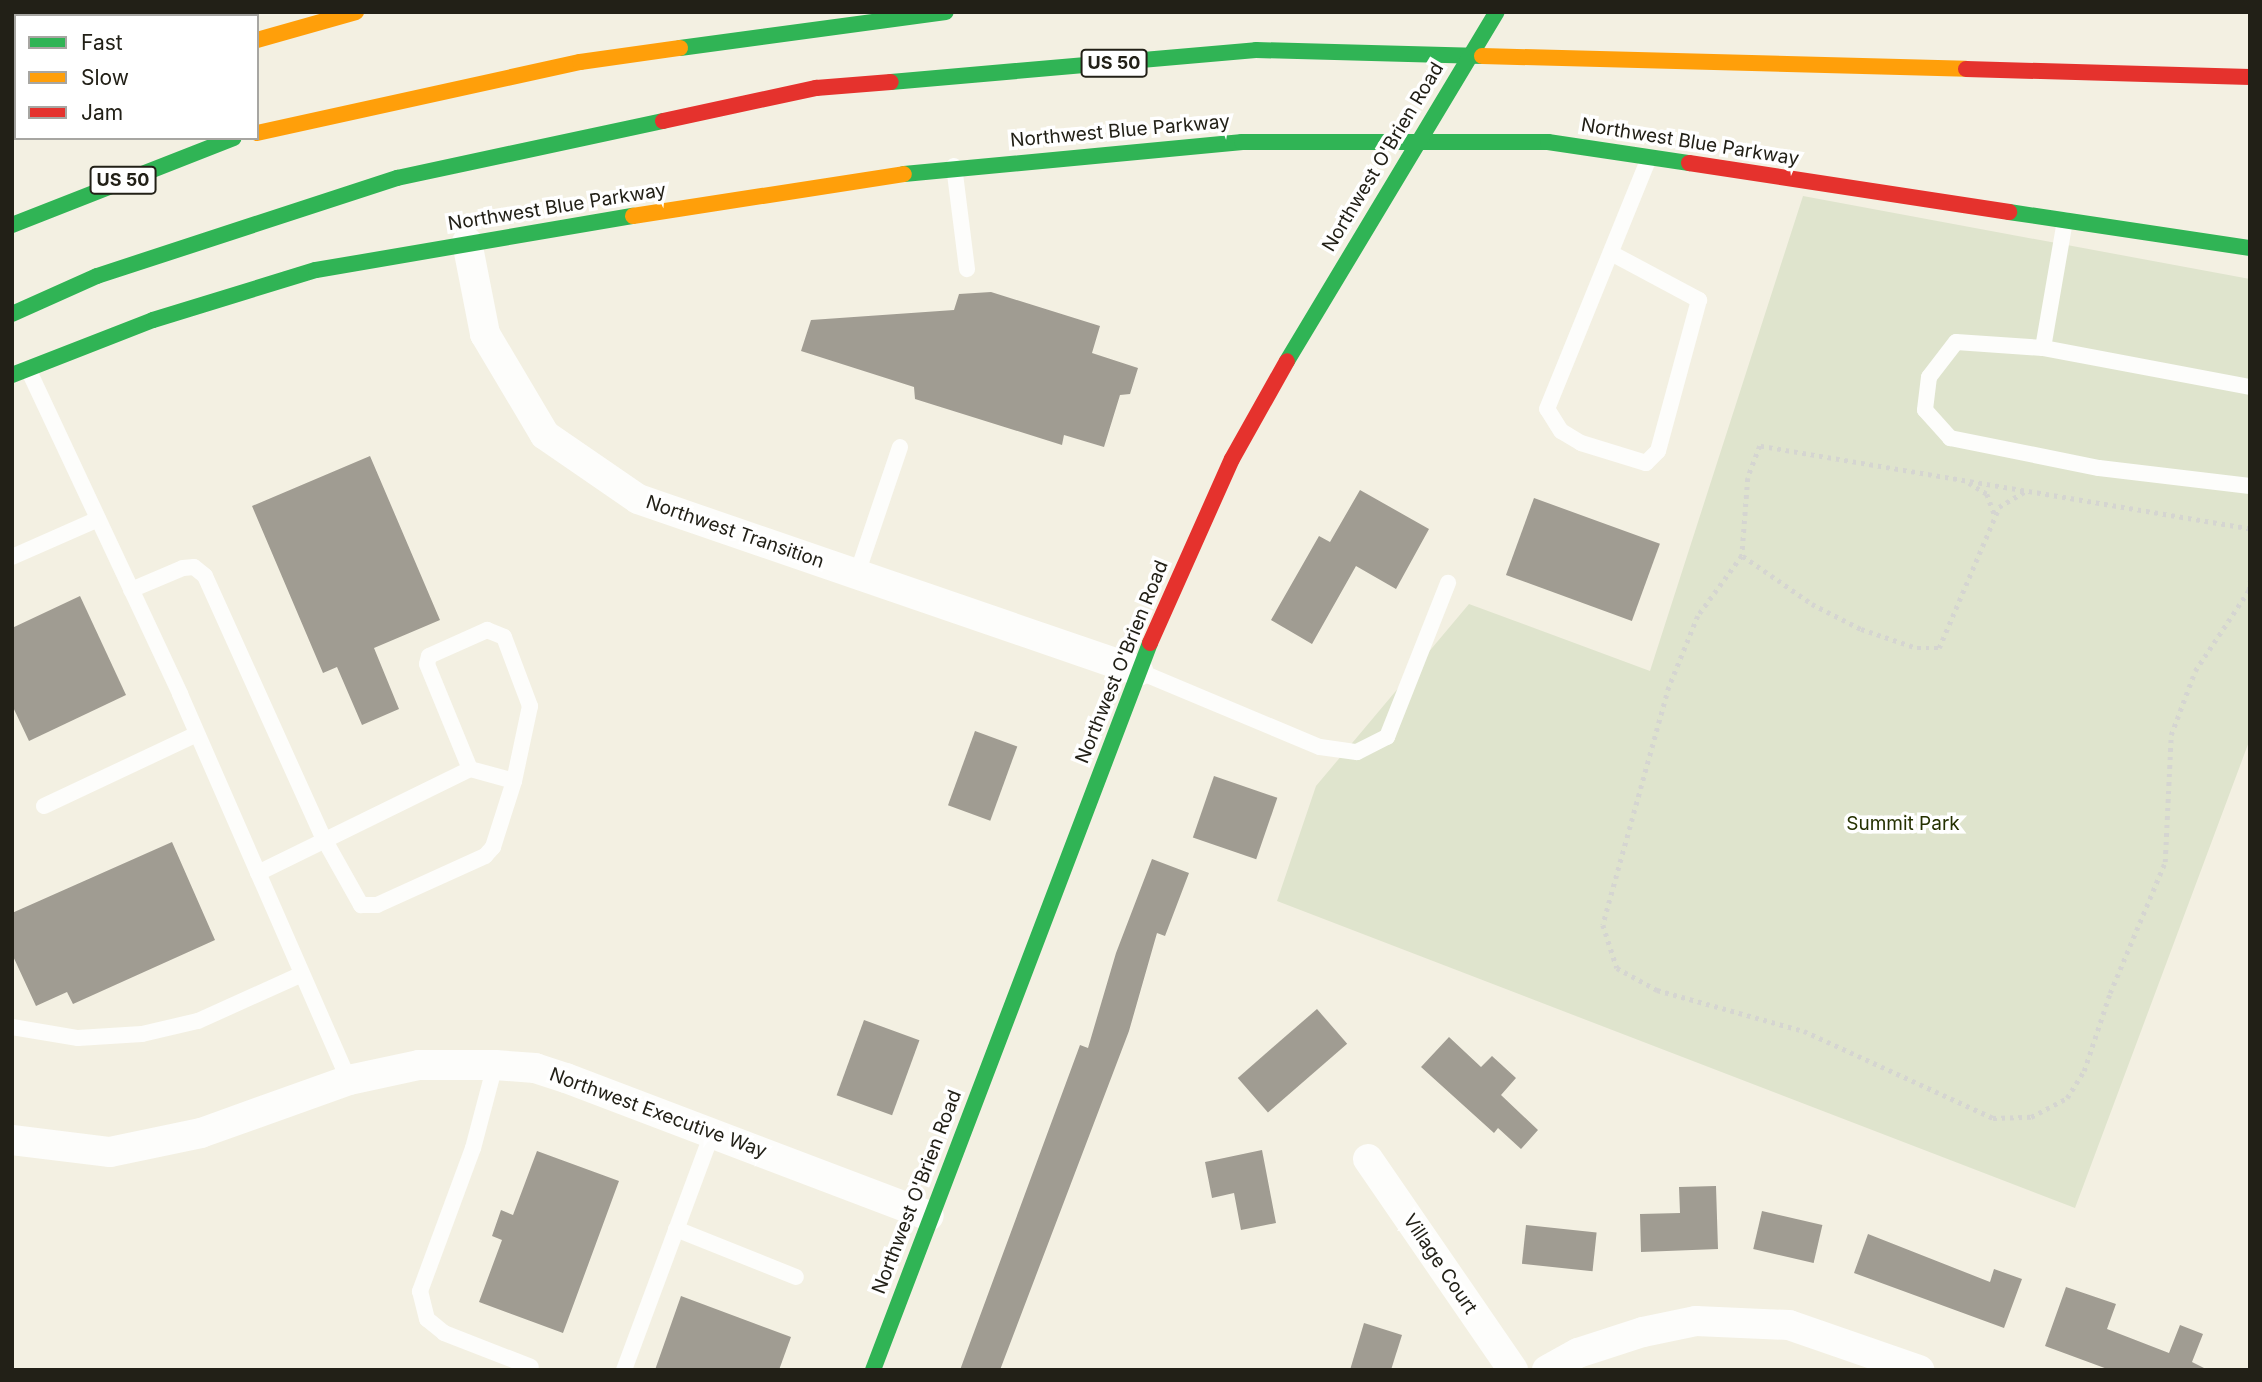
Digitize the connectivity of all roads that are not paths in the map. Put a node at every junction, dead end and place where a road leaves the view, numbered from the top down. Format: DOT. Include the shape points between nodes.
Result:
graph roads {
  1 [pos="356,12"];
  2 [pos="946,12"];
  3 [pos="1497,12"];
  4 [pos="259,39"];
  5 [pos="2250,77"];
  6 [pos="259,133"];
  7 [pos="226,140"];
  8 [pos="1649,158"];
  9 [pos="954,166"];
  10 [pos="2065,220"];
  11 [pos="12,225"];
  12 [pos="467,242"];
  13 [pos="2250,248"];
  14 [pos="1611,253"];
  15 [pos="967,269"];
  16 [pos="12,314"];
  17 [pos="2043,348"];
  18 [pos="20,372"];
  19 [pos="2250,387"];
  20 [pos="900,447"];
  21 [pos="2250,486"];
  22 [pos="98,519"];
  23 [pos="12,557"];
  24 [pos="857,574"];
  25 [pos="1448,583"];
  26 [pos="131,590"];
  27 [pos="1138,671"];
  28 [pos="197,734"];
  29 [pos="470,769"];
  30 [pos="514,781"];
  31 [pos="44,806"];
  32 [pos="324,839"];
  33 [pos="258,873"];
  34 [pos="302,974"];
  35 [pos="12,1027"];
  36 [pos="495,1065"];
  37 [pos="349,1080"];
  38 [pos="713,1131"];
  39 [pos="12,1140"];
  40 [pos="1368,1159"];
  41 [pos="929,1216"];
  42 [pos="676,1229"];
  43 [pos="796,1277"];
  44 [pos="531,1367"];
  45 [pos="624,1370"];
  46 [pos="873,1370"];
  47 [pos="1513,1370"];
  48 [pos="1547,1370"];
  49 [pos="1919,1370"];
  1 -- 4 [label="main road"];
  2 -- 6 [label="main road" via="580,62"];
  3 -- 27 [label="main road, Northwest O'Brien Road" via="1327,290 1232,459"];
  5 -- 16 [label="main road, US 50" via="1256,50 816,88 397,178 97,276"];
  7 -- 11 [label="main road, US 50"];
  8 -- 9 [label="main road, Northwest Blue Parkway" via="1548,142 1242,142"];
  8 -- 10 [label="main road, Northwest Blue Parkway"];
  8 -- 14 [label="lane"];
  9 -- 12 [label="main road, Northwest Blue Parkway"];
  9 -- 15 [label="lane"];
  10 -- 13 [label="main road, Northwest Blue Parkway"];
  10 -- 17 [label="lane"];
  12 -- 18 [label="main road, Northwest Blue Parkway" via="316,270 153,320"];
  12 -- 24 [label="street, Northwest Transition" via="485,334 545,435 638,499"];
  14 -- 14 [label="lane" via="1547,409 1561,431 1581,443 1646,463 1658,451 1699,300"];
  17 -- 19 [label="lane"];
  17 -- 21 [label="lane" via="1956,342 1929,377 1925,410 1950,438 2099,467"];
  18 -- 22 [label="lane"];
  20 -- 24 [label="lane"];
  22 -- 23 [label="lane"];
  22 -- 26 [label="lane"];
  24 -- 27 [label="street, Northwest Transition"];
  25 -- 27 [label="lane" via="1387,737 1357,752 1320,747"];
  26 -- 28 [label="lane"];
  26 -- 32 [label="lane" via="183,568 194,567 205,576"];
  27 -- 41 [label="main road, Northwest O'Brien Road"];
  28 -- 31 [label="lane"];
  28 -- 33 [label="lane"];
  29 -- 30 [label="lane"];
  29 -- 30 [label="lane" via="427,664 429,656 486,631 504,636 529,693"];
  29 -- 32 [label="lane"];
  30 -- 32 [label="lane" via="489,853 377,905 361,905 355,899"];
  32 -- 33 [label="lane"];
  33 -- 34 [label="lane"];
  34 -- 35 [label="lane" via="198,1021 142,1034 78,1038"];
  34 -- 37 [label="lane"];
  36 -- 37 [label="street, Northwest Executive Way" via="419,1065"];
  36 -- 38 [label="street, Northwest Executive Way" via="535,1068"];
  36 -- 44 [label="lane" via="473,1148 420,1291 427,1319 444,1333"];
  37 -- 39 [label="street, Northwest Executive Way" via="258,1115 135,1148 110,1152 62,1149"];
  38 -- 41 [label="street, Northwest Executive Way"];
  38 -- 42 [label="lane"];
  40 -- 47 [label="street, Village Court"];
  41 -- 46 [label="main road, Northwest O'Brien Road"];
  42 -- 43 [label="lane"];
  42 -- 45 [label="lane"];
  48 -- 49 [label="street" via="1578,1353 1696,1321 1789,1325"];
}
